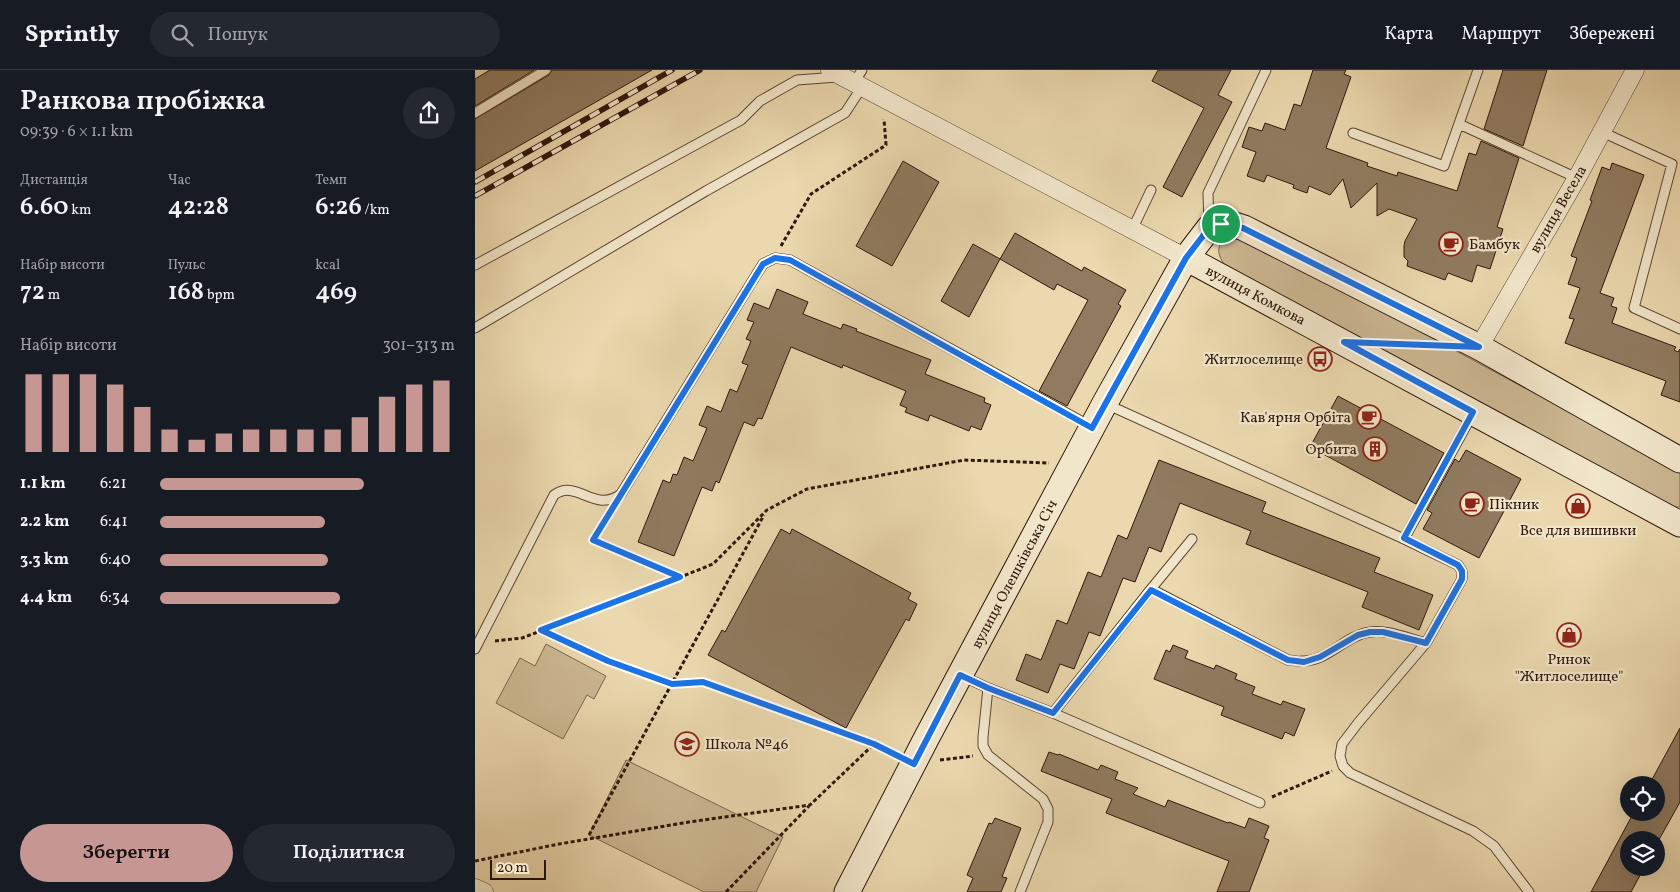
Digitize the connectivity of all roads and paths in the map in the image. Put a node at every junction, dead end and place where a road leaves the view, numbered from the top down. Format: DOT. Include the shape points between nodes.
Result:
graph roads {
  1 [pos="546,70"];
  2 [pos="1265,70"];
  3 [pos="1478,70"];
  4 [pos="1635,70"];
  5 [pos="850,77"];
  6 [pos="882,98"];
  7 [pos="475,113"];
  8 [pos="1459,124"];
  9 [pos="1602,132"];
  10 [pos="1353,133"];
  11 [pos="1577,178"];
  12 [pos="1151,190"];
  13 [pos="1209,228"];
  14 [pos="1133,230"];
  15 [pos="775,258"];
  16 [pos="1186,258"];
  17 [pos="475,265"];
  18 [pos="475,328"];
  19 [pos="1680,329"];
  20 [pos="1392,344"];
  21 [pos="1430,345"];
  22 [pos="1479,347"];
  23 [pos="1105,403"];
  24 [pos="1473,412"];
  25 [pos="1092,428"];
  26 [pos="1680,460"];
  27 [pos="1072,464"];
  28 [pos="621,494"];
  29 [pos="767,510"];
  30 [pos="1680,524"];
  31 [pos="1404,538"];
  32 [pos="1192,539"];
  33 [pos="680,577"];
  34 [pos="1151,590"];
  35 [pos="541,630"];
  36 [pos="1426,643"];
  37 [pos="476,646"];
  38 [pos="960,675"];
  39 [pos="672,684"];
  40 [pos="988,688"];
  41 [pos="1053,713"];
  42 [pos="874,744"];
  43 [pos="988,755"];
  44 [pos="914,764"];
  45 [pos="1343,766"];
  46 [pos="1260,802"];
  47 [pos="810,805"];
  48 [pos="589,835"];
  49 [pos="475,860"];
  50 [pos="475,888"];
  51 [pos="484,892"];
  52 [pos="726,892"];
  53 [pos="847,892"];
  54 [pos="1020,892"];
  55 [pos="1529,892"];
  1 -- 7 [label="lane"];
  2 -- 13 [label="lane" via="1208,193"];
  3 -- 8 [label="lane"];
  4 -- 9 [label="street, вулиця Весела"];
  5 -- 6 [label="street, вулиця Комкова"];
  5 -- 17 [label="lane" via="797,80 760,101 741,120"];
  5 -- 18 [label="lane" via="845,113"];
  6 -- 14 [label="street, вулиця Комкова"];
  6 -- 15 [label="path" via="886,145 811,194"];
  8 -- 10 [label="lane" via="1444,166"];
  8 -- 11 [label="lane"];
  9 -- 11 [label="street, вулиця Весела"];
  9 -- 19 [label="lane" via="1672,164 1634,308"];
  11 -- 22 [label="street, вулиця Весела"];
  12 -- 14 [label="lane"];
  13 -- 16 [label="street, вулиця Олешківська Січ"];
  13 -- 22 [label="street" via="1232,224 1243,228"];
  14 -- 16 [label="street, вулиця Комкова"];
  15 -- 25 [label="lane" via="790,260"];
  15 -- 28 [label="lane" via="763,264"];
  16 -- 23 [label="street, вулиця Олешківська Січ"];
  16 -- 24 [label="street, вулиця Комкова"];
  20 -- 21 [label="path"];
  22 -- 26 [label="street"];
  23 -- 25 [label="street, вулиця Олешківська Січ"];
  23 -- 31 [label="lane"];
  24 -- 30 [label="street, вулиця Комкова"];
  24 -- 31 [label="lane"];
  25 -- 27 [label="street, вулиця Олешківська Січ"];
  27 -- 29 [label="path" via="964,460 807,489"];
  27 -- 38 [label="street, вулиця Олешківська Січ"];
  28 -- 33 [label="path" via="593,540"];
  28 -- 37 [label="lane" via="613,500 601,501 569,490 560,490 554,495"];
  29 -- 33 [label="path" via="713,564"];
  29 -- 39 [label="path"];
  31 -- 36 [label="lane" via="1458,565 1462,571 1462,579"];
  32 -- 34 [label="lane"];
  33 -- 35 [label="path"];
  34 -- 36 [label="lane" via="1288,660 1304,662 1320,657 1358,635 1370,632 1383,632"];
  34 -- 41 [label="lane"];
  35 -- 37 [label="path" via="521,638"];
  35 -- 39 [label="path" via="608,661"];
  36 -- 45 [label="lane" via="1342,744 1340,756"];
  38 -- 40 [label="lane"];
  38 -- 44 [label="street, вулиця Олешківська Січ"];
  39 -- 42 [label="path" via="703,682"];
  39 -- 48 [label="path"];
  40 -- 41 [label="lane"];
  40 -- 43 [label="lane" via="983,737"];
  41 -- 46 [label="lane"];
  42 -- 44 [label="path"];
  42 -- 47 [label="path"];
  43 -- 44 [label="path"];
  43 -- 54 [label="lane" via="1043,799 1048,809 1048,822"];
  44 -- 53 [label="street, вулиця Олешківська Січ"];
  45 -- 46 [label="path"];
  45 -- 55 [label="lane" via="1350,773 1473,831 1494,846"];
  47 -- 49 [label="path" via="689,822"];
  47 -- 52 [label="path"];
  50 -- 51 [label="street"];
}
